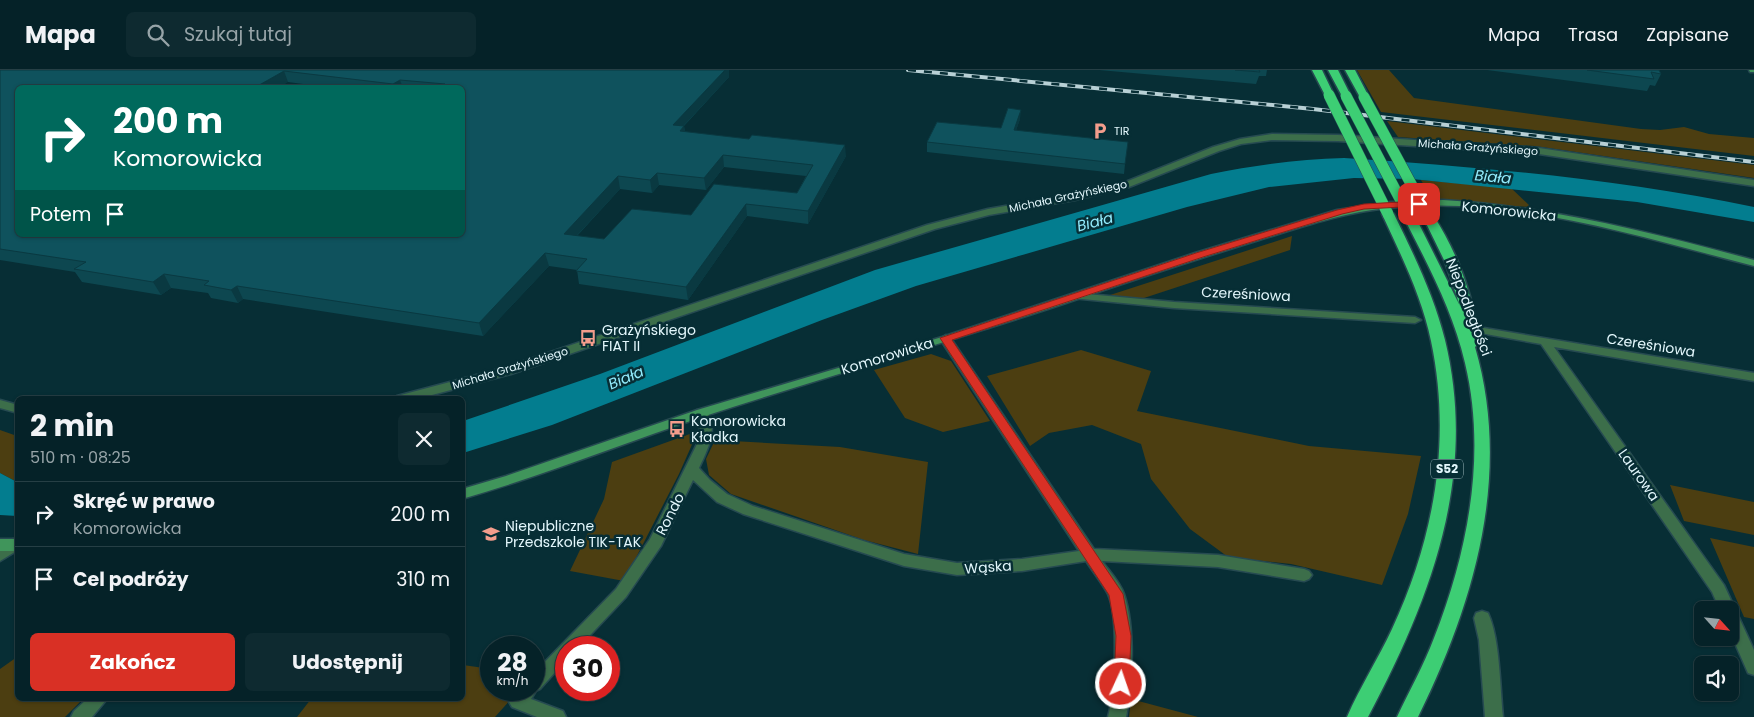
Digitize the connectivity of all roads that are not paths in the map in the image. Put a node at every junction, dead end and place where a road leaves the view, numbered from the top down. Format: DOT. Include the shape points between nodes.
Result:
graph roads {
  1 [pos="1317,70"];
  2 [pos="1333,70"];
  3 [pos="1350,70"];
  4 [pos="1754,183"];
  5 [pos="1754,263"];
  6 [pos="1076,296"];
  7 [pos="1415,320"];
  8 [pos="1484,331"];
  9 [pos="946,338"];
  10 [pos="1546,343"];
  11 [pos="1473,367"];
  12 [pos="1754,377"];
  13 [pos="412,396"];
  14 [pos="0,404"];
  15 [pos="15,408"];
  16 [pos="702,413"];
  17 [pos="693,470"];
  18 [pos="465,493"];
  19 [pos="10,545"];
  20 [pos="0,554"];
  21 [pos="1091,556"];
  22 [pos="1304,574"];
  23 [pos="1724,601"];
  24 [pos="1482,618"];
  25 [pos="1739,634"];
  26 [pos="579,636"];
  27 [pos="555,661"];
  28 [pos="1754,668"];
  29 [pos="545,672"];
  30 [pos="96,701"];
  31 [pos="519,701"];
  32 [pos="80,717"];
  33 [pos="557,717"];
  34 [pos="1117,717"];
  35 [pos="1357,717"];
  36 [pos="1407,717"];
  37 [pos="1494,717"];
  1 -- 35 [label="highway, S52, bridge" via="1423,293 1438,342 1448,414 1448,460 1431,557 1413,608"];
  2 -- 11 [label="highway, Niepodległości / S52, bridge" via="1445,289"];
  3 -- 11 [label="highway, bridge" via="1429,217 1460,283 1471,331"];
  4 -- 13 [label="street, Michała Grażyńskiego" via="1500,147 1304,136 1240,142 1126,185 988,212 931,227 507,371"];
  5 -- 6 [label="street, Komorowicka" via="1559,216 1476,206 1392,204 1340,212"];
  6 -- 7 [label="street, Czereśniowa"];
  6 -- 9 [label="street, Komorowicka"];
  8 -- 10 [label="street, Czereśniowa"];
  9 -- 16 [label="street, Komorowicka"];
  9 -- 21 [label="street"];
  10 -- 12 [label="street, Czereśniowa"];
  10 -- 23 [label="street, Laurowa" via="1719,589"];
  11 -- 36 [label="highway, Niepodległości / S52" via="1482,426 1478,519 1466,574 1449,626 1423,689"];
  14 -- 15 [label="street"];
  16 -- 17 [label="street, Rondo" via="706,425 704,444"];
  16 -- 18 [label="street, Komorowicka"];
  17 -- 21 [label="street, Wąska" via="722,498 748,510 904,560 957,569"];
  17 -- 26 [label="street, Rondo" via="656,542 621,593"];
  19 -- 20 [label="street"];
  21 -- 22 [label="street, Wąska" via="1218,561"];
  21 -- 34 [label="street" via="1116,594 1124,636 1121,700"];
  24 -- 37 [label="street"];
  25 -- 28 [label="street"];
  27 -- 29 [label="street, Rondo"];
  30 -- 32 [label="street"];
  31 -- 33 [label="street"];
}
